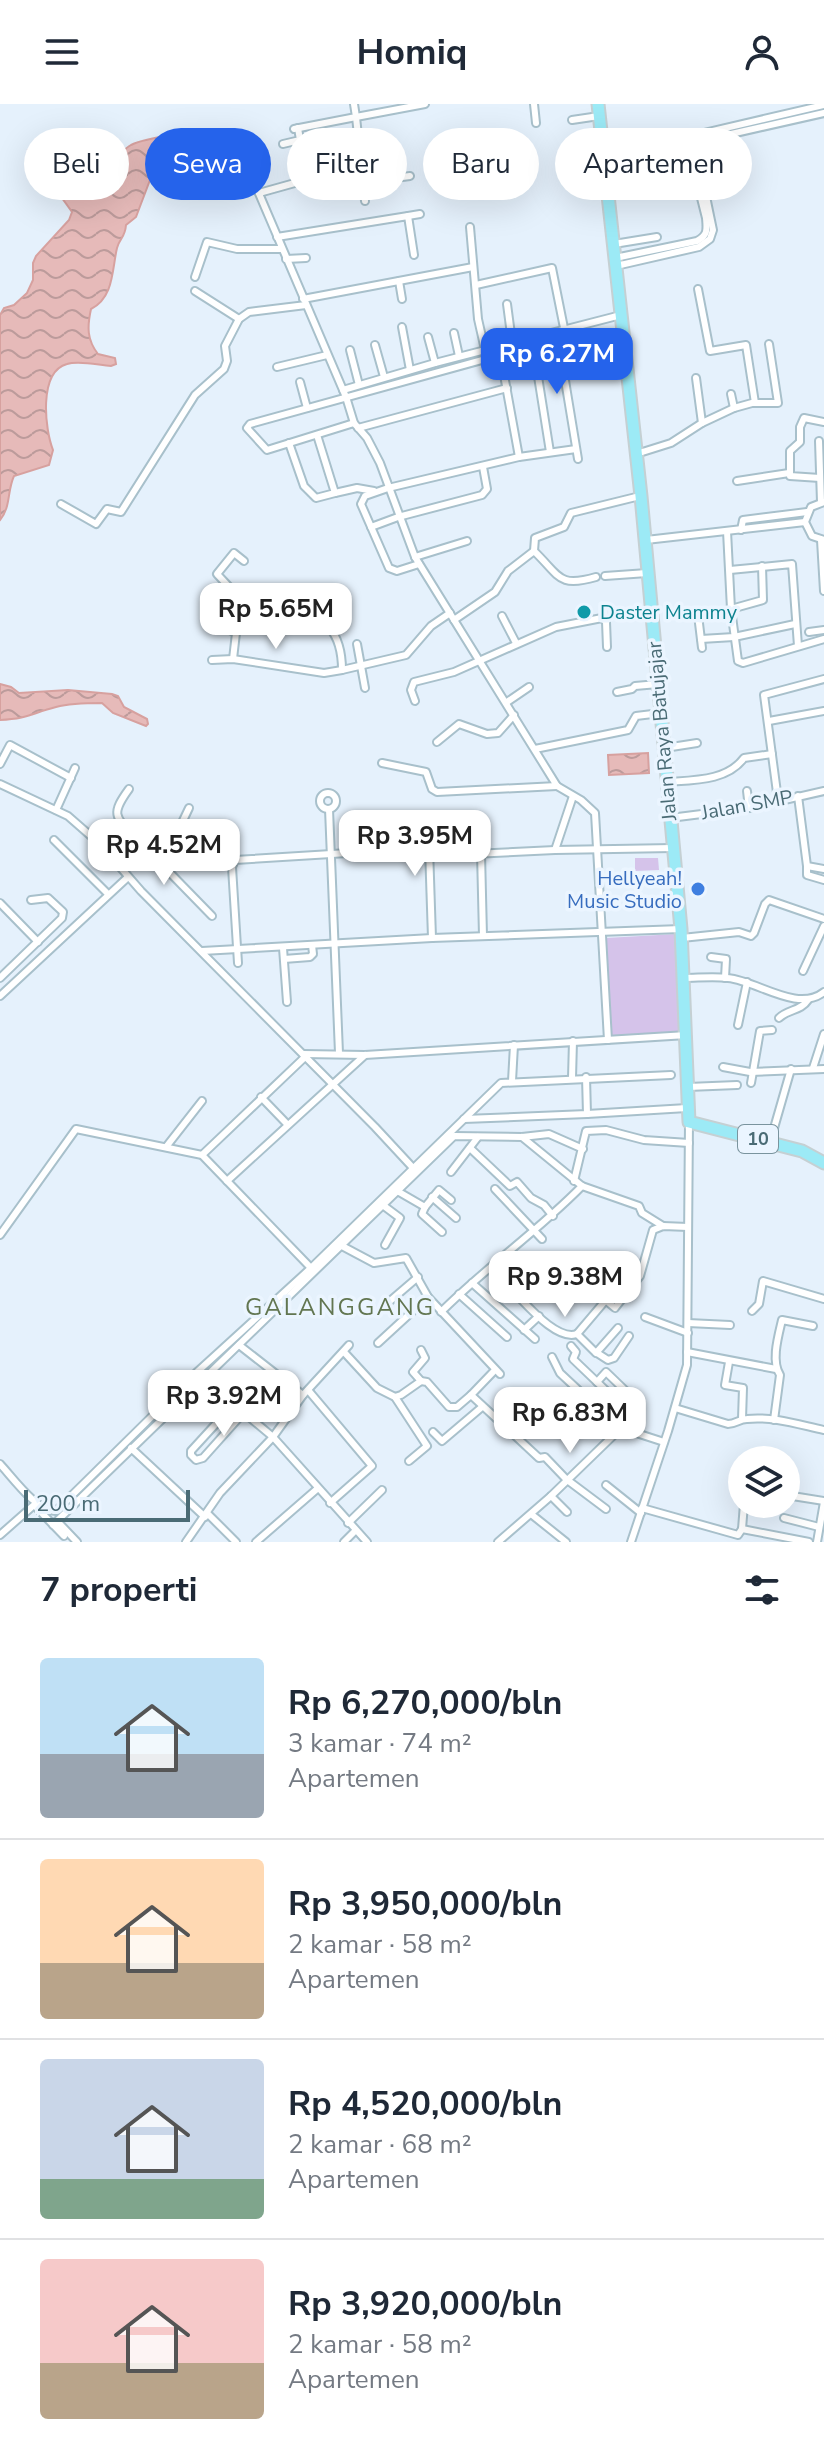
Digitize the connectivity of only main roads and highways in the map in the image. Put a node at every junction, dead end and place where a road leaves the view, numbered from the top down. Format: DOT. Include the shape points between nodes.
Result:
graph roads {
  1 [pos="598,110"];
  2 [pos="824,1163"];
  1 -- 2 [label="highway, Jalan Raya Batujajar / 10" via="682,934 689,1122 811,1154"];
}
